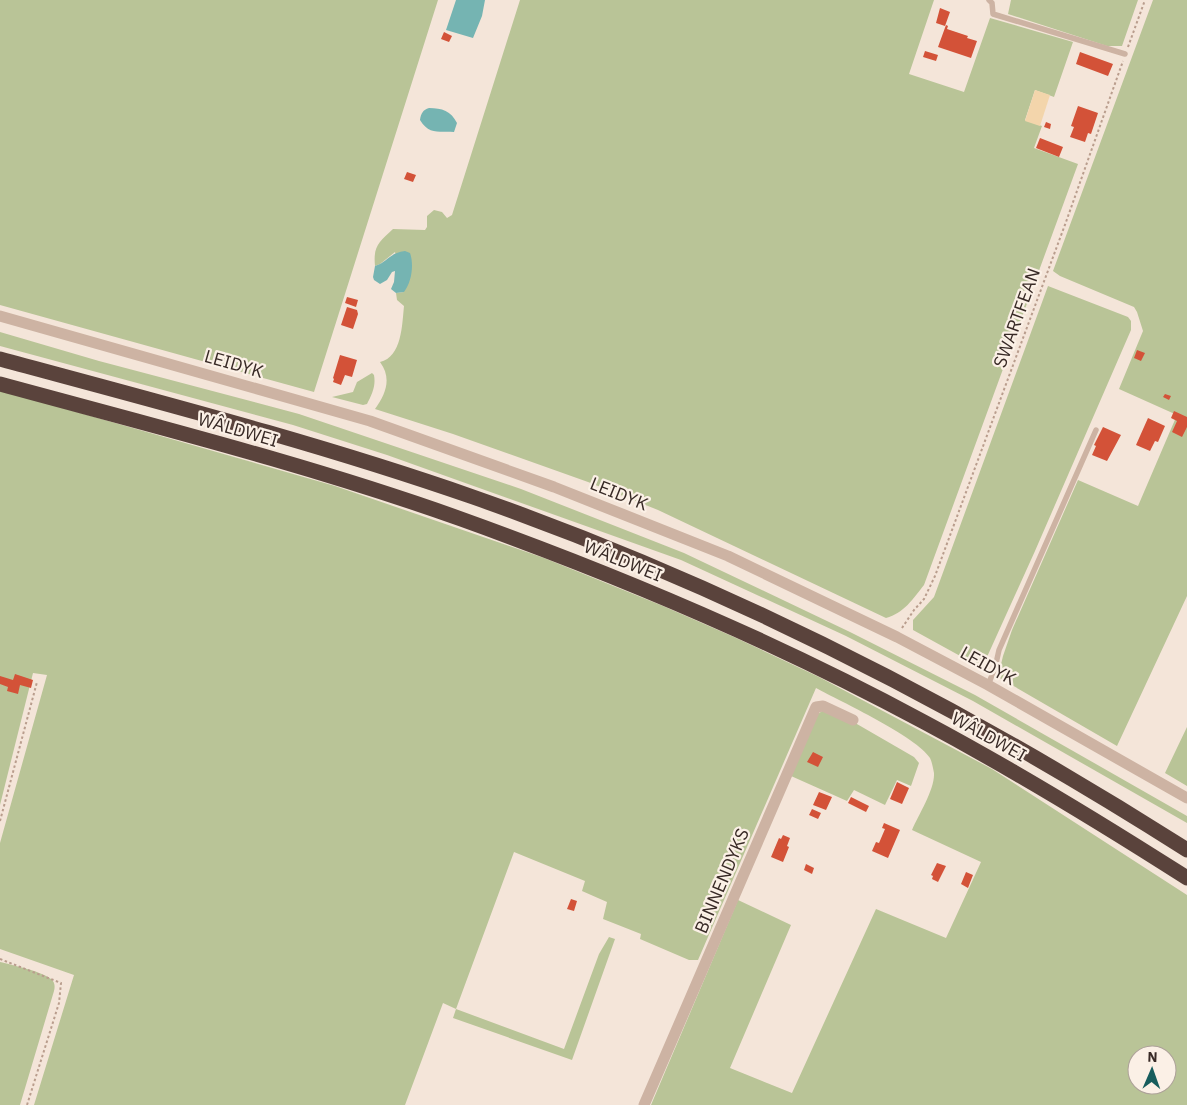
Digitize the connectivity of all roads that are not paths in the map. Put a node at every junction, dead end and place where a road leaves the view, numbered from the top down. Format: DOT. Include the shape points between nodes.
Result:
graph roads {
  1 [pos="989,0"];
  2 [pos="1126,54"];
  3 [pos="0,316"];
  4 [pos="0,359"];
  5 [pos="0,384"];
  6 [pos="1096,430"];
  7 [pos="988,685"];
  8 [pos="853,720"];
  9 [pos="1187,798"];
  10 [pos="1187,850"];
  11 [pos="1187,878"];
  12 [pos="644,1105"];
  1 -- 2 [label="lane" via="993,14"];
  3 -- 7 [label="street, LEIDYK" via="370,421 518,474 728,556 897,637"];
  4 -- 10 [label="highway, WÂLDWEI" via="265,431 379,466 579,537 812,638 1032,755"];
  5 -- 11 [label="highway, WÂLDWEI" via="352,483 459,518 657,594 798,658 924,722 1018,774"];
  6 -- 7 [label="lane" via="998,650"];
  7 -- 9 [label="street, LEIDYK"];
  8 -- 12 [label="street, BINNENDYKS" via="823,706 816,707"];
}
